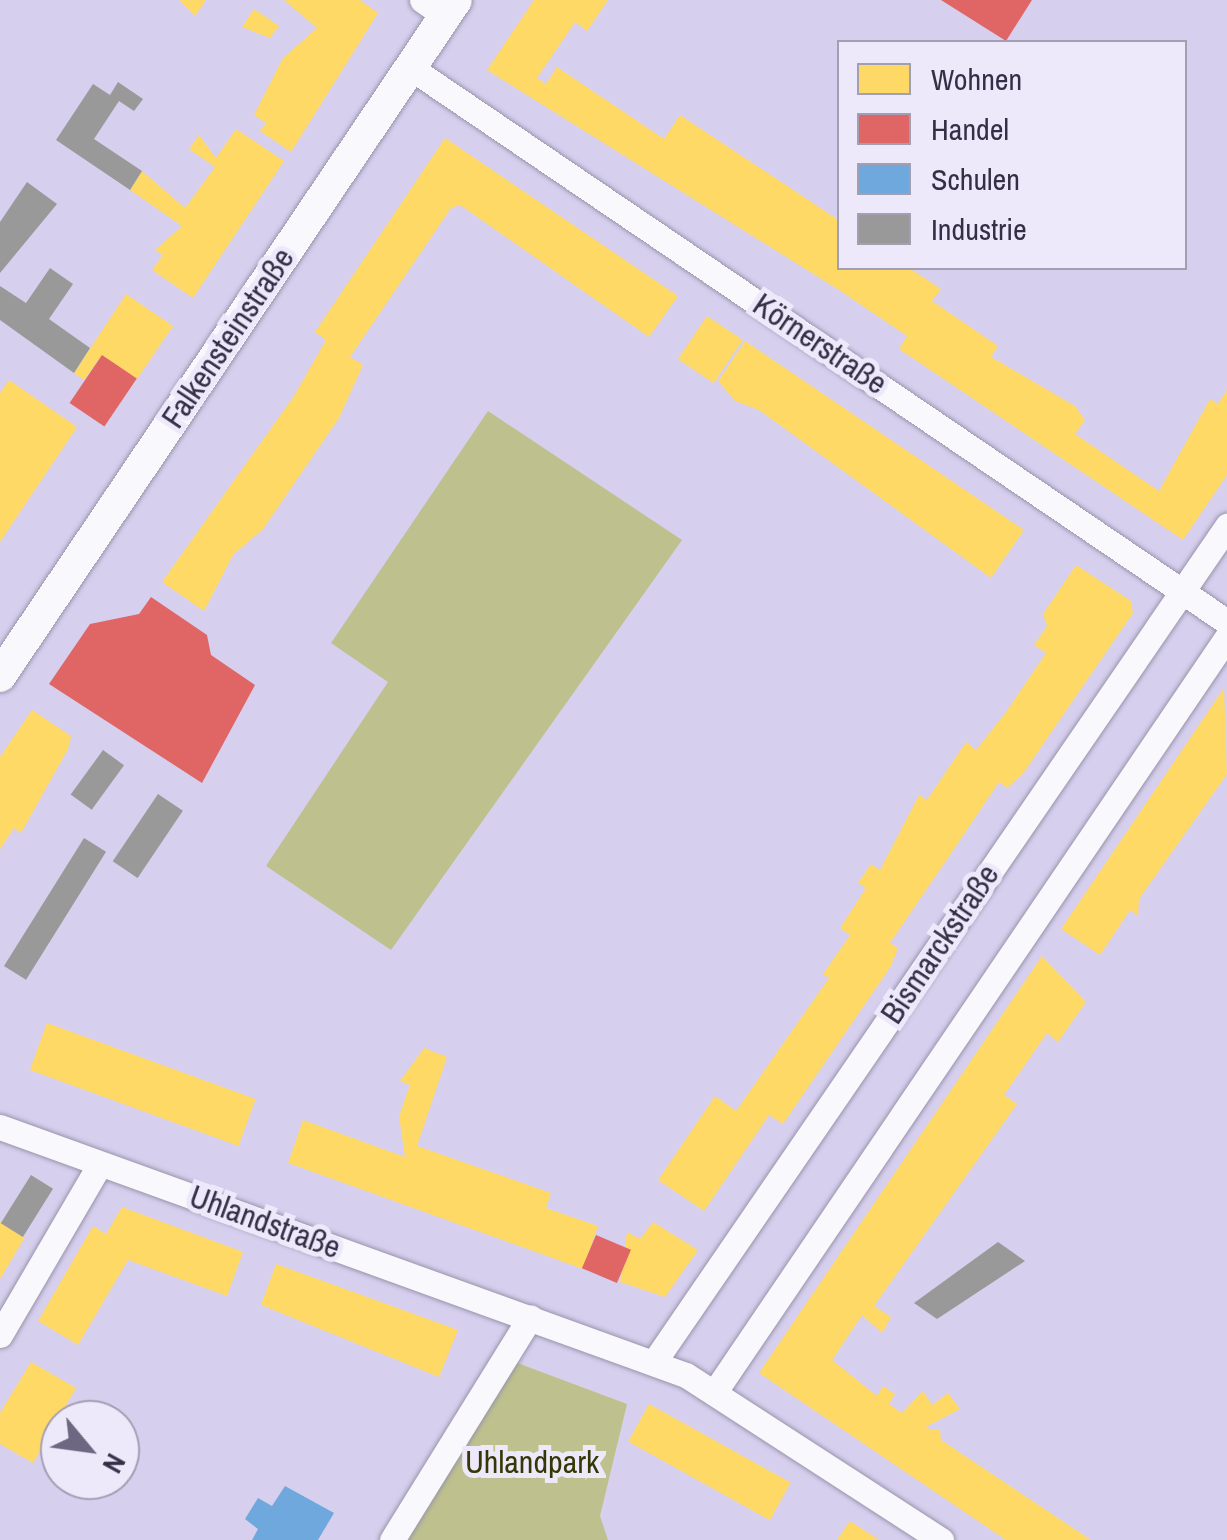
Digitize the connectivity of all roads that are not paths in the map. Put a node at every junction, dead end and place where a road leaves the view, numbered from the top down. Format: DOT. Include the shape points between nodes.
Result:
graph roads {
  1 [pos="441,5"];
  2 [pos="411,68"];
  3 [pos="1227,526"];
  4 [pos="1181,590"];
  5 [pos="1227,622"];
  6 [pos="1227,636"];
  7 [pos="0,676"];
  8 [pos="0,1127"];
  9 [pos="100,1164"];
  10 [pos="530,1317"];
  11 [pos="0,1335"];
  12 [pos="654,1362"];
  13 [pos="716,1390"];
  14 [pos="392,1540"];
  15 [pos="941,1540"];
  1 -- 2 [label="street, Falkensteinstraße"];
  2 -- 4 [label="street, Körnerstraße"];
  2 -- 7 [label="street, Falkensteinstraße"];
  3 -- 4 [label="street, Bismarckstraße"];
  4 -- 5 [label="street, Körnerstraße"];
  4 -- 12 [label="street, Bismarckstraße"];
  6 -- 13 [label="street, Bismarckstraße"];
  8 -- 9 [label="street, Uhlandstraße"];
  9 -- 10 [label="street, Uhlandstraße"];
  9 -- 11 [label="street"];
  10 -- 12 [label="street, Uhlandstraße"];
  10 -- 14 [label="street"];
  12 -- 13 [label="street, Uhlandstraße"];
  13 -- 15 [label="street, Uhlandstraße"];
}
